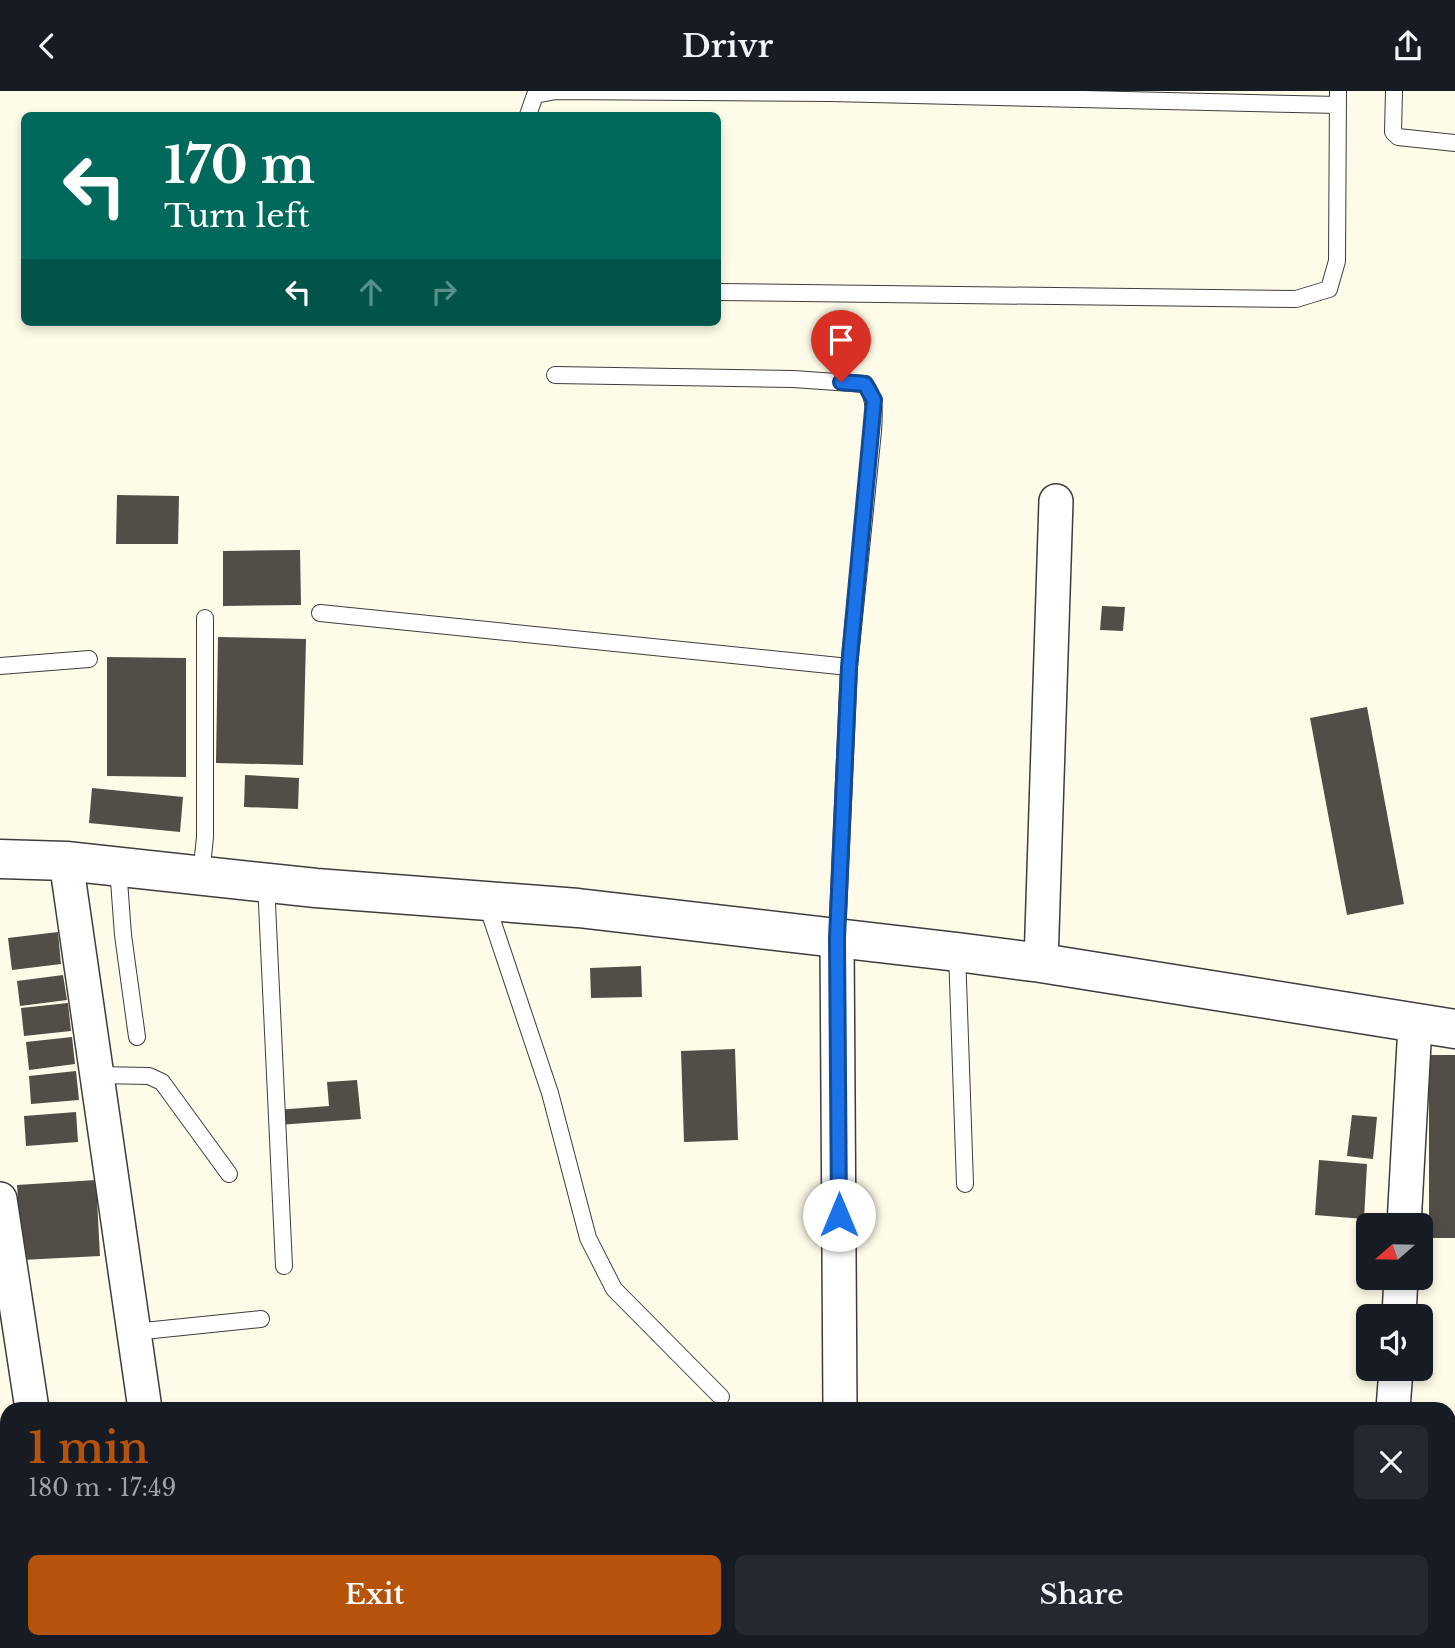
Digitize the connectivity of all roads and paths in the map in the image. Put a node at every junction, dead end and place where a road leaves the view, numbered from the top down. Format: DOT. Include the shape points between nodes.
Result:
graph roads {
  1 [pos="1394,91"];
  2 [pos="1338,98"];
  3 [pos="529,112"];
  4 [pos="1455,143"];
  5 [pos="721,292"];
  6 [pos="555,375"];
  7 [pos="1056,501"];
  8 [pos="320,614"];
  9 [pos="205,618"];
  10 [pos="89,659"];
  11 [pos="0,666"];
  12 [pos="849,667"];
  13 [pos="0,859"];
  14 [pos="66,861"];
  15 [pos="118,867"];
  16 [pos="201,876"];
  17 [pos="266,883"];
  18 [pos="485,901"];
  19 [pos="837,938"];
  20 [pos="957,952"];
  21 [pos="1041,963"];
  22 [pos="1415,1025"];
  23 [pos="1455,1029"];
  24 [pos="137,1037"];
  25 [pos="97,1075"];
  26 [pos="229,1174"];
  27 [pos="965,1184"];
  28 [pos="0,1199"];
  29 [pos="1405,1213"];
  30 [pos="284,1266"];
  31 [pos="261,1319"];
  32 [pos="134,1332"];
  33 [pos="1394,1381"];
  34 [pos="721,1397"];
  35 [pos="31,1402"];
  36 [pos="144,1402"];
  37 [pos="840,1402"];
  38 [pos="1393,1402"];
  1 -- 4 [label="lane" via="1394,132 1398,137"];
  2 -- 3 [label="lane" via="556,91 535,95"];
  2 -- 5 [label="lane" via="1337,261 1329,289 1296,299"];
  6 -- 12 [label="lane" via="865,384 874,400 873,431"];
  7 -- 21 [label="street"];
  8 -- 12 [label="lane"];
  9 -- 16 [label="lane"];
  10 -- 11 [label="lane"];
  12 -- 19 [label="lane"];
  13 -- 14 [label="street"];
  14 -- 15 [label="street"];
  14 -- 25 [label="street"];
  15 -- 16 [label="street"];
  15 -- 24 [label="lane"];
  16 -- 17 [label="street"];
  17 -- 18 [label="street"];
  17 -- 30 [label="lane"];
  18 -- 19 [label="street"];
  18 -- 34 [label="lane" via="550,1093 588,1238 614,1289"];
  19 -- 20 [label="street"];
  19 -- 37 [label="street"];
  20 -- 21 [label="street"];
  20 -- 27 [label="lane"];
  21 -- 22 [label="street"];
  22 -- 23 [label="street"];
  22 -- 29 [label="street"];
  25 -- 26 [label="lane" via="149,1076 162,1082"];
  25 -- 32 [label="street"];
  28 -- 35 [label="street"];
  31 -- 32 [label="lane"];
  32 -- 36 [label="street"];
  33 -- 38 [label="street"];
}
